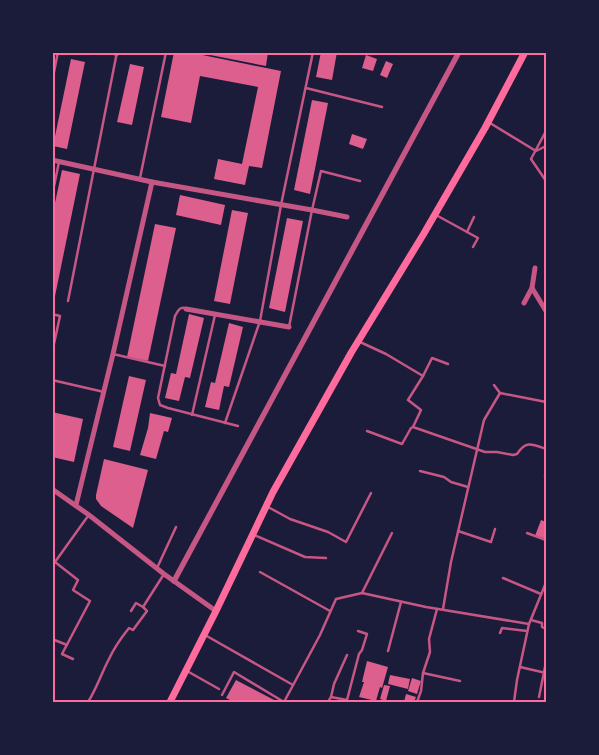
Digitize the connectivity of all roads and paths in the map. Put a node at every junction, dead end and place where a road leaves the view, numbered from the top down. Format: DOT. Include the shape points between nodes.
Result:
graph roads {
  1 [pos="58,52"];
  2 [pos="108,52"];
  3 [pos="166,52"];
  4 [pos="313,52"];
  5 [pos="459,52"];
  6 [pos="525,52"];
  7 [pos="117,54"];
  8 [pos="52,82"];
  9 [pos="306,88"];
  10 [pos="382,106"];
  11 [pos="488,122"];
  12 [pos="546,131"];
  13 [pos="546,146"];
  14 [pos="536,150"];
  15 [pos="52,160"];
  16 [pos="59,162"];
  17 [pos="94,170"];
  18 [pos="140,180"];
  19 [pos="360,181"];
  20 [pos="546,181"];
  21 [pos="152,182"];
  22 [pos="52,196"];
  23 [pos="281,205"];
  24 [pos="312,210"];
  25 [pos="435,215"];
  26 [pos="347,217"];
  27 [pos="474,218"];
  28 [pos="467,232"];
  29 [pos="473,247"];
  30 [pos="535,268"];
  31 [pos="532,288"];
  32 [pos="68,301"];
  33 [pos="524,302"];
  34 [pos="186,309"];
  35 [pos="546,311"];
  36 [pos="52,314"];
  37 [pos="215,314"];
  38 [pos="260,321"];
  39 [pos="290,327"];
  40 [pos="358,342"];
  41 [pos="52,353"];
  42 [pos="113,354"];
  43 [pos="448,364"];
  44 [pos="165,366"];
  45 [pos="423,376"];
  46 [pos="52,380"];
  47 [pos="494,385"];
  48 [pos="104,392"];
  49 [pos="500,393"];
  50 [pos="546,402"];
  51 [pos="192,415"];
  52 [pos="225,424"];
  53 [pos="238,426"];
  54 [pos="413,427"];
  55 [pos="367,431"];
  56 [pos="546,449"];
  57 [pos="476,450"];
  58 [pos="546,469"];
  59 [pos="420,471"];
  60 [pos="545,476"];
  61 [pos="468,487"];
  62 [pos="52,489"];
  63 [pos="371,494"];
  64 [pos="76,506"];
  65 [pos="267,506"];
  66 [pos="89,515"];
  67 [pos="176,527"];
  68 [pos="495,528"];
  69 [pos="458,531"];
  70 [pos="392,533"];
  71 [pos="527,534"];
  72 [pos="253,535"];
  73 [pos="546,540"];
  74 [pos="326,558"];
  75 [pos="157,568"];
  76 [pos="260,572"];
  77 [pos="164,574"];
  78 [pos="503,578"];
  79 [pos="174,581"];
  80 [pos="546,586"];
  81 [pos="362,593"];
  82 [pos="542,594"];
  83 [pos="401,602"];
  84 [pos="143,607"];
  85 [pos="437,609"];
  86 [pos="442,609"];
  87 [pos="216,611"];
  88 [pos="330,611"];
  89 [pos="131,612"];
  90 [pos="530,622"];
  91 [pos="546,629"];
  92 [pos="358,631"];
  93 [pos="527,632"];
  94 [pos="500,633"];
  95 [pos="204,634"];
  96 [pos="52,639"];
  97 [pos="67,646"];
  98 [pos="388,651"];
  99 [pos="347,655"];
  100 [pos="73,659"];
  101 [pos="546,662"];
  102 [pos="520,667"];
  103 [pos="186,670"];
  104 [pos="423,673"];
  105 [pos="545,673"];
  106 [pos="460,681"];
  107 [pos="293,685"];
  108 [pos="219,689"];
  109 [pos="222,695"];
  110 [pos="331,697"];
  111 [pos="539,697"];
  112 [pos="88,702"];
  113 [pos="170,702"];
  114 [pos="284,702"];
  115 [pos="328,702"];
  116 [pos="417,702"];
  117 [pos="514,702"];
  1 -- 8 [label="lane"];
  2 -- 7 [label="lane"];
  3 -- 18 [label="lane"];
  4 -- 9 [label="lane"];
  5 -- 79 [label="street"];
  6 -- 11 [label="main road"];
  7 -- 17 [label="lane"];
  9 -- 10 [label="lane"];
  9 -- 23 [label="lane"];
  11 -- 14 [label="lane"];
  11 -- 25 [label="main road"];
  12 -- 14 [label="lane"];
  13 -- 14 [label="lane"];
  14 -- 20 [label="lane" via="531,159"];
  15 -- 16 [label="street"];
  16 -- 17 [label="street"];
  16 -- 22 [label="lane"];
  17 -- 18 [label="street"];
  17 -- 32 [label="lane"];
  18 -- 21 [label="street"];
  19 -- 24 [label="lane" via="321,170"];
  21 -- 23 [label="street"];
  21 -- 42 [label="street"];
  23 -- 24 [label="street"];
  23 -- 38 [label="lane"];
  24 -- 26 [label="street"];
  24 -- 39 [label="lane"];
  25 -- 28 [label="lane"];
  25 -- 40 [label="main road"];
  27 -- 28 [label="lane"];
  28 -- 29 [label="lane" via="478,238"];
  30 -- 31 [label="street"];
  31 -- 33 [label="street"];
  31 -- 35 [label="street"];
  34 -- 37 [label="street"];
  34 -- 44 [label="lane" via="178,309 174,316"];
  36 -- 41 [label="lane" via="60,316"];
  37 -- 38 [label="street"];
  37 -- 51 [label="lane"];
  38 -- 39 [label="street"];
  38 -- 52 [label="lane"];
  40 -- 45 [label="lane"];
  40 -- 65 [label="main road"];
  42 -- 44 [label="lane"];
  42 -- 48 [label="street"];
  43 -- 45 [label="lane" via="432,358"];
  44 -- 51 [label="lane" via="158,398 160,405"];
  45 -- 54 [label="lane" via="408,400 421,410"];
  46 -- 48 [label="lane"];
  47 -- 49 [label="lane"];
  48 -- 64 [label="street"];
  49 -- 50 [label="lane"];
  49 -- 57 [label="lane" via="484,420"];
  51 -- 52 [label="lane"];
  52 -- 53 [label="lane"];
  54 -- 55 [label="lane" via="402,444"];
  54 -- 57 [label="lane"];
  56 -- 57 [label="lane" via="530,444 513,455"];
  57 -- 61 [label="lane"];
  58 -- 60 [label="lane"];
  59 -- 61 [label="lane"];
  61 -- 69 [label="lane"];
  62 -- 64 [label="street"];
  63 -- 65 [label="lane" via="346,542"];
  64 -- 66 [label="street"];
  65 -- 72 [label="main road"];
  66 -- 75 [label="street"];
  66 -- 97 [label="lane" via="55,562 78,580 73,590 90,601"];
  67 -- 75 [label="lane"];
  68 -- 69 [label="lane" via="491,542"];
  69 -- 86 [label="lane"];
  70 -- 81 [label="lane"];
  71 -- 73 [label="lane"];
  72 -- 74 [label="lane" via="305,558"];
  72 -- 87 [label="main road"];
  75 -- 77 [label="street"];
  76 -- 88 [label="lane"];
  77 -- 79 [label="street"];
  77 -- 84 [label="lane"];
  78 -- 82 [label="lane"];
  79 -- 87 [label="street"];
  80 -- 82 [label="lane"];
  81 -- 83 [label="lane"];
  81 -- 88 [label="lane" via="336,599"];
  82 -- 90 [label="lane"];
  83 -- 85 [label="lane"];
  83 -- 98 [label="lane"];
  84 -- 89 [label="lane" via="136,603"];
  84 -- 112 [label="lane" via="147,611 114,648"];
  85 -- 86 [label="lane"];
  85 -- 104 [label="lane"];
  86 -- 90 [label="lane"];
  87 -- 95 [label="main road"];
  88 -- 107 [label="lane"];
  90 -- 91 [label="lane" via="542,624"];
  90 -- 93 [label="lane"];
  92 -- 110 [label="lane" via="367,634 347,700"];
  93 -- 94 [label="lane" via="502,628"];
  93 -- 102 [label="lane"];
  95 -- 103 [label="main road"];
  95 -- 107 [label="lane"];
  96 -- 97 [label="lane"];
  97 -- 100 [label="lane" via="62,654"];
  99 -- 110 [label="lane"];
  101 -- 105 [label="lane"];
  102 -- 105 [label="lane"];
  102 -- 117 [label="lane"];
  103 -- 108 [label="lane"];
  103 -- 113 [label="main road"];
  104 -- 106 [label="lane"];
  104 -- 116 [label="lane"];
  105 -- 111 [label="lane"];
  107 -- 114 [label="lane"];
  109 -- 114 [label="lane" via="234,672"];
  110 -- 115 [label="lane"];
}
